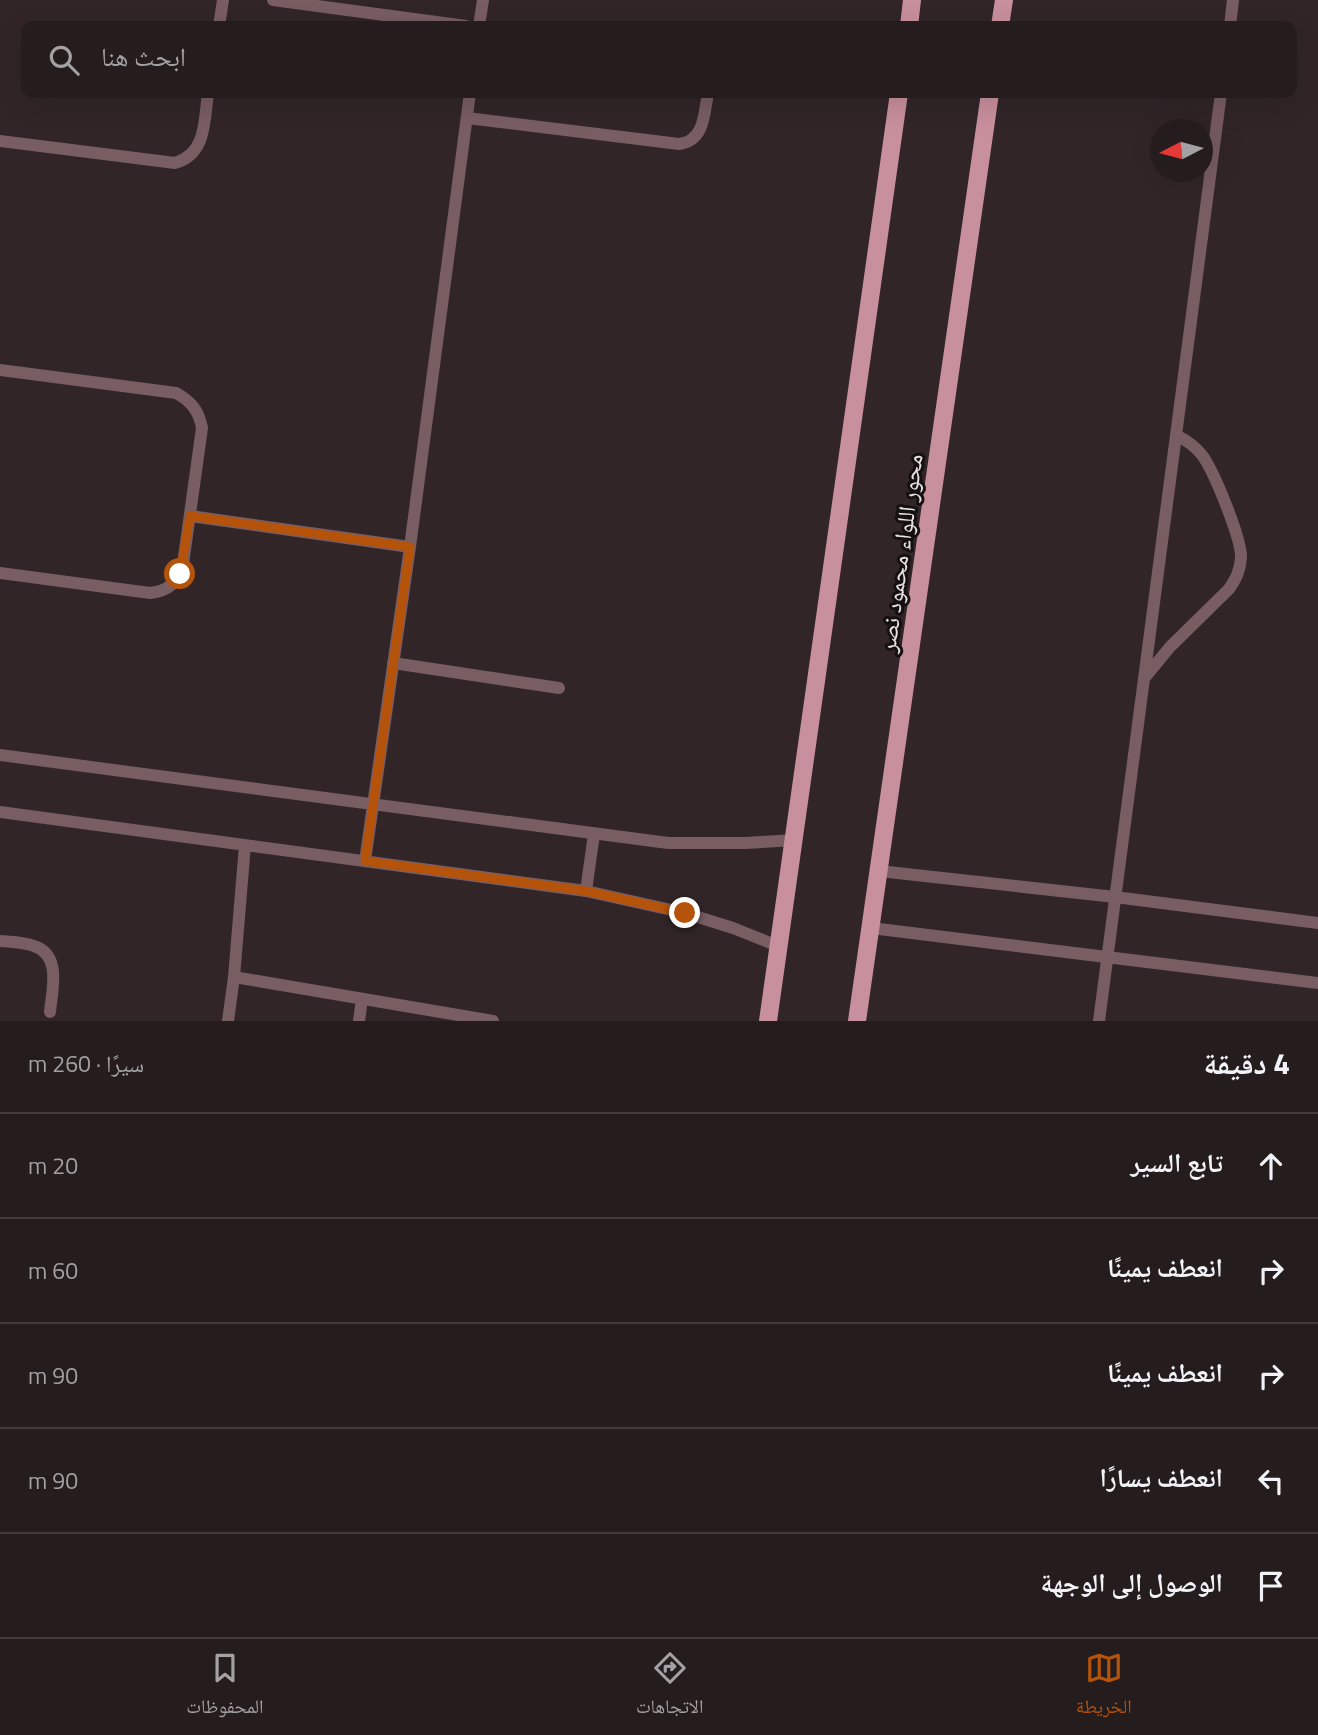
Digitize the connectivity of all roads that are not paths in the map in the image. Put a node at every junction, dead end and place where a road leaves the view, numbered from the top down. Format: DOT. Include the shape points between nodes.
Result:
graph roads {
  1 [pos="223,0"];
  2 [pos="273,0"];
  3 [pos="483,0"];
  4 [pos="912,0"];
  5 [pos="1004,0"];
  6 [pos="1233,0"];
  7 [pos="220,21"];
  8 [pos="430,21"];
  9 [pos="480,21"];
  10 [pos="910,21"];
  11 [pos="1001,21"];
  12 [pos="1231,21"];
  13 [pos="207,98"];
  14 [pos="469,98"];
  15 [pos="707,98"];
  16 [pos="898,98"];
  17 [pos="989,98"];
  18 [pos="1220,98"];
  19 [pos="467,118"];
  20 [pos="0,141"];
  21 [pos="0,370"];
  22 [pos="1176,435"];
  23 [pos="190,516"];
  24 [pos="410,547"];
  25 [pos="0,573"];
  26 [pos="393,663"];
  27 [pos="1144,679"];
  28 [pos="559,688"];
  29 [pos="0,755"];
  30 [pos="372,805"];
  31 [pos="0,812"];
  32 [pos="594,834"];
  33 [pos="794,840"];
  34 [pos="245,845"];
  35 [pos="365,861"];
  36 [pos="879,871"];
  37 [pos="586,891"];
  38 [pos="1115,897"];
  39 [pos="1318,923"];
  40 [pos="871,929"];
  41 [pos="0,941"];
  42 [pos="779,946"];
  43 [pos="1107,958"];
  44 [pos="234,977"];
  45 [pos="1318,984"];
  46 [pos="362,999"];
  47 [pos="50,1012"];
  48 [pos="442,1017"];
  49 [pos="228,1021"];
  50 [pos="359,1021"];
  51 [pos="493,1021"];
  52 [pos="768,1021"];
  53 [pos="858,1021"];
  54 [pos="1099,1021"];
  1 -- 7 [label="lane"];
  2 -- 8 [label="lane"];
  3 -- 9 [label="lane"];
  4 -- 10 [label="main road"];
  5 -- 11 [label="main road"];
  6 -- 12 [label="lane"];
  13 -- 20 [label="lane" via="196,150 174,163"];
  14 -- 19 [label="lane"];
  15 -- 19 [label="lane" via="698,136 679,144"];
  16 -- 33 [label="main road"];
  17 -- 36 [label="main road, محور اللواء محمود نصر"];
  18 -- 22 [label="lane"];
  19 -- 24 [label="lane"];
  21 -- 23 [label="lane" via="164,391 186,398 200,417 202,429"];
  22 -- 27 [label="lane"];
  22 -- 27 [label="lane" via="1201,453 1212,471 1240,543 1240,568 1229,589"];
  23 -- 24 [label="lane"];
  23 -- 25 [label="lane" via="180,574 168,589 159,592"];
  24 -- 26 [label="lane"];
  26 -- 28 [label="lane"];
  26 -- 30 [label="lane"];
  27 -- 38 [label="lane"];
  29 -- 30 [label="lane"];
  30 -- 32 [label="lane"];
  30 -- 35 [label="lane"];
  31 -- 34 [label="lane"];
  32 -- 33 [label="lane" via="668,843"];
  32 -- 37 [label="lane"];
  33 -- 42 [label="main road"];
  34 -- 35 [label="lane"];
  34 -- 44 [label="lane"];
  35 -- 37 [label="lane"];
  36 -- 38 [label="lane"];
  36 -- 40 [label="main road, محور اللواء محمود نصر"];
  37 -- 42 [label="lane" via="685,913"];
  38 -- 39 [label="lane"];
  38 -- 43 [label="lane"];
  40 -- 43 [label="lane"];
  40 -- 53 [label="main road, محور اللواء محمود نصر"];
  41 -- 47 [label="lane" via="30,945 46,953 54,970"];
  42 -- 52 [label="main road"];
  43 -- 45 [label="lane"];
  43 -- 54 [label="lane"];
  44 -- 46 [label="lane"];
  44 -- 49 [label="lane"];
  46 -- 48 [label="lane"];
  46 -- 50 [label="lane"];
  48 -- 51 [label="lane"];
}
